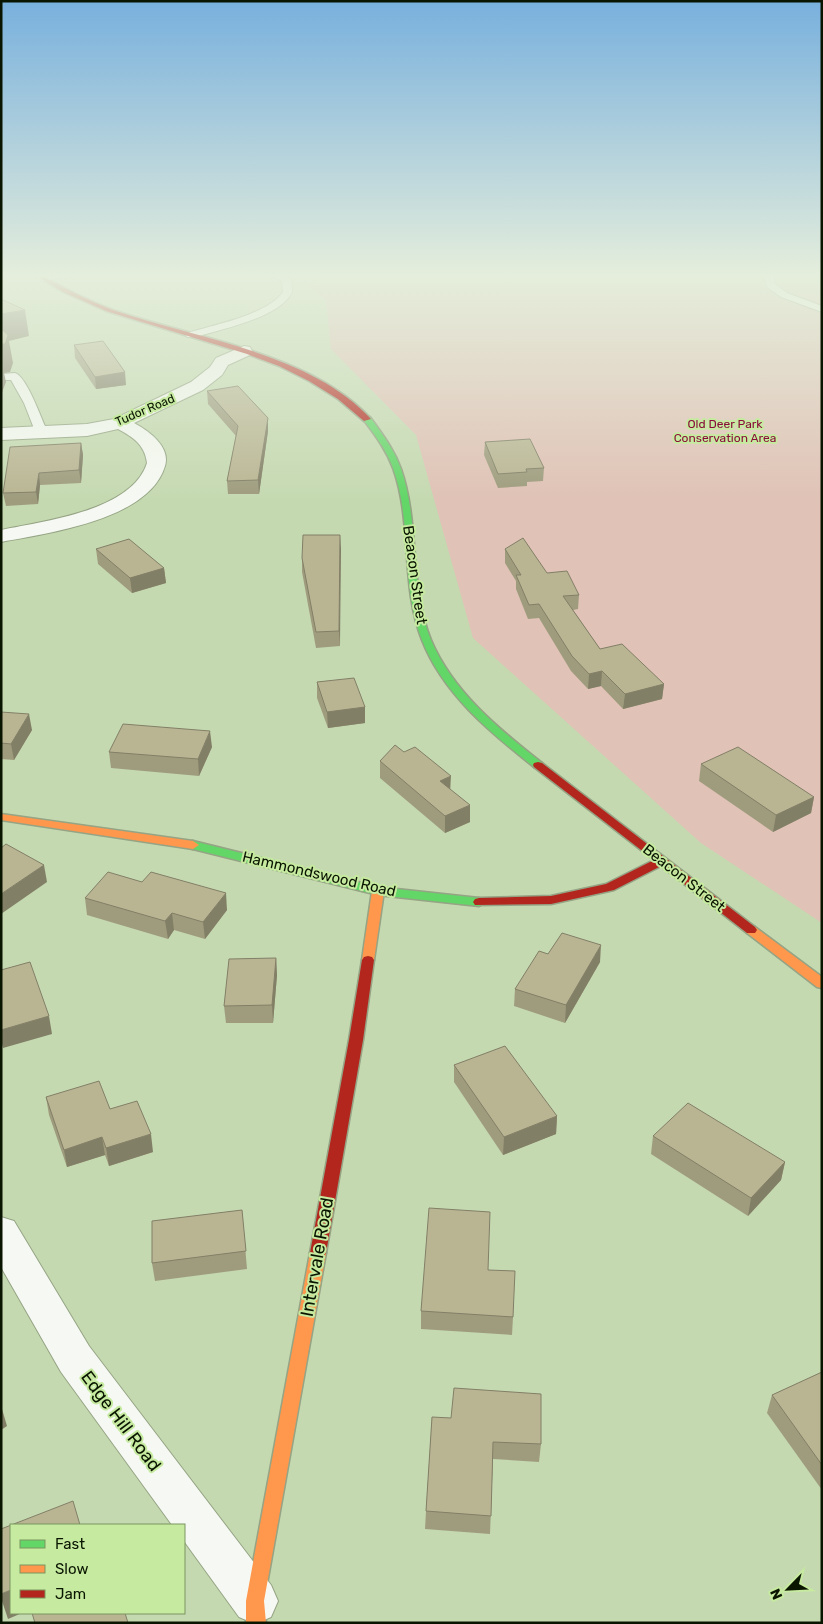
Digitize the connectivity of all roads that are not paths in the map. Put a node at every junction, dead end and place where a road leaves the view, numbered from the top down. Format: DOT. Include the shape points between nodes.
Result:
graph roads {
  1 [pos="237,349"];
  2 [pos="244,351"];
  3 [pos="1,377"];
  4 [pos="120,422"];
  5 [pos="36,433"];
  6 [pos="1,434"];
  7 [pos="1,536"];
  8 [pos="1,817"];
  9 [pos="662,861"];
  10 [pos="378,891"];
  11 [pos="822,984"];
  12 [pos="1,1232"];
  13 [pos="255,1612"];
  1 -- 2 [label="main road, Beacon Street"];
  2 -- 4 [label="street, Tudor Road" via="222,362 197,386"];
  2 -- 9 [label="main road, Beacon Street" via="322,384 349,403 380,435 398,474 407,508 419,619 425,637 446,674 502,734"];
  3 -- 5 [label="lane" via="14,376 30,402 39,426"];
  4 -- 5 [label="street, Tudor Road" via="87,430"];
  4 -- 7 [label="street" via="155,448 158,467 146,485 118,506 76,520"];
  5 -- 6 [label="street, Tudor Road"];
  8 -- 10 [label="main road, Hammondswood Road" via="210,848"];
  9 -- 10 [label="main road, Hammondswood Road" via="610,887 551,900 481,902"];
  9 -- 11 [label="main road, Beacon Street"];
  10 -- 13 [label="main road, Intervale Road" via="356,1040"];
  12 -- 13 [label="street, Edge Hill Road" via="75,1359"];
}
